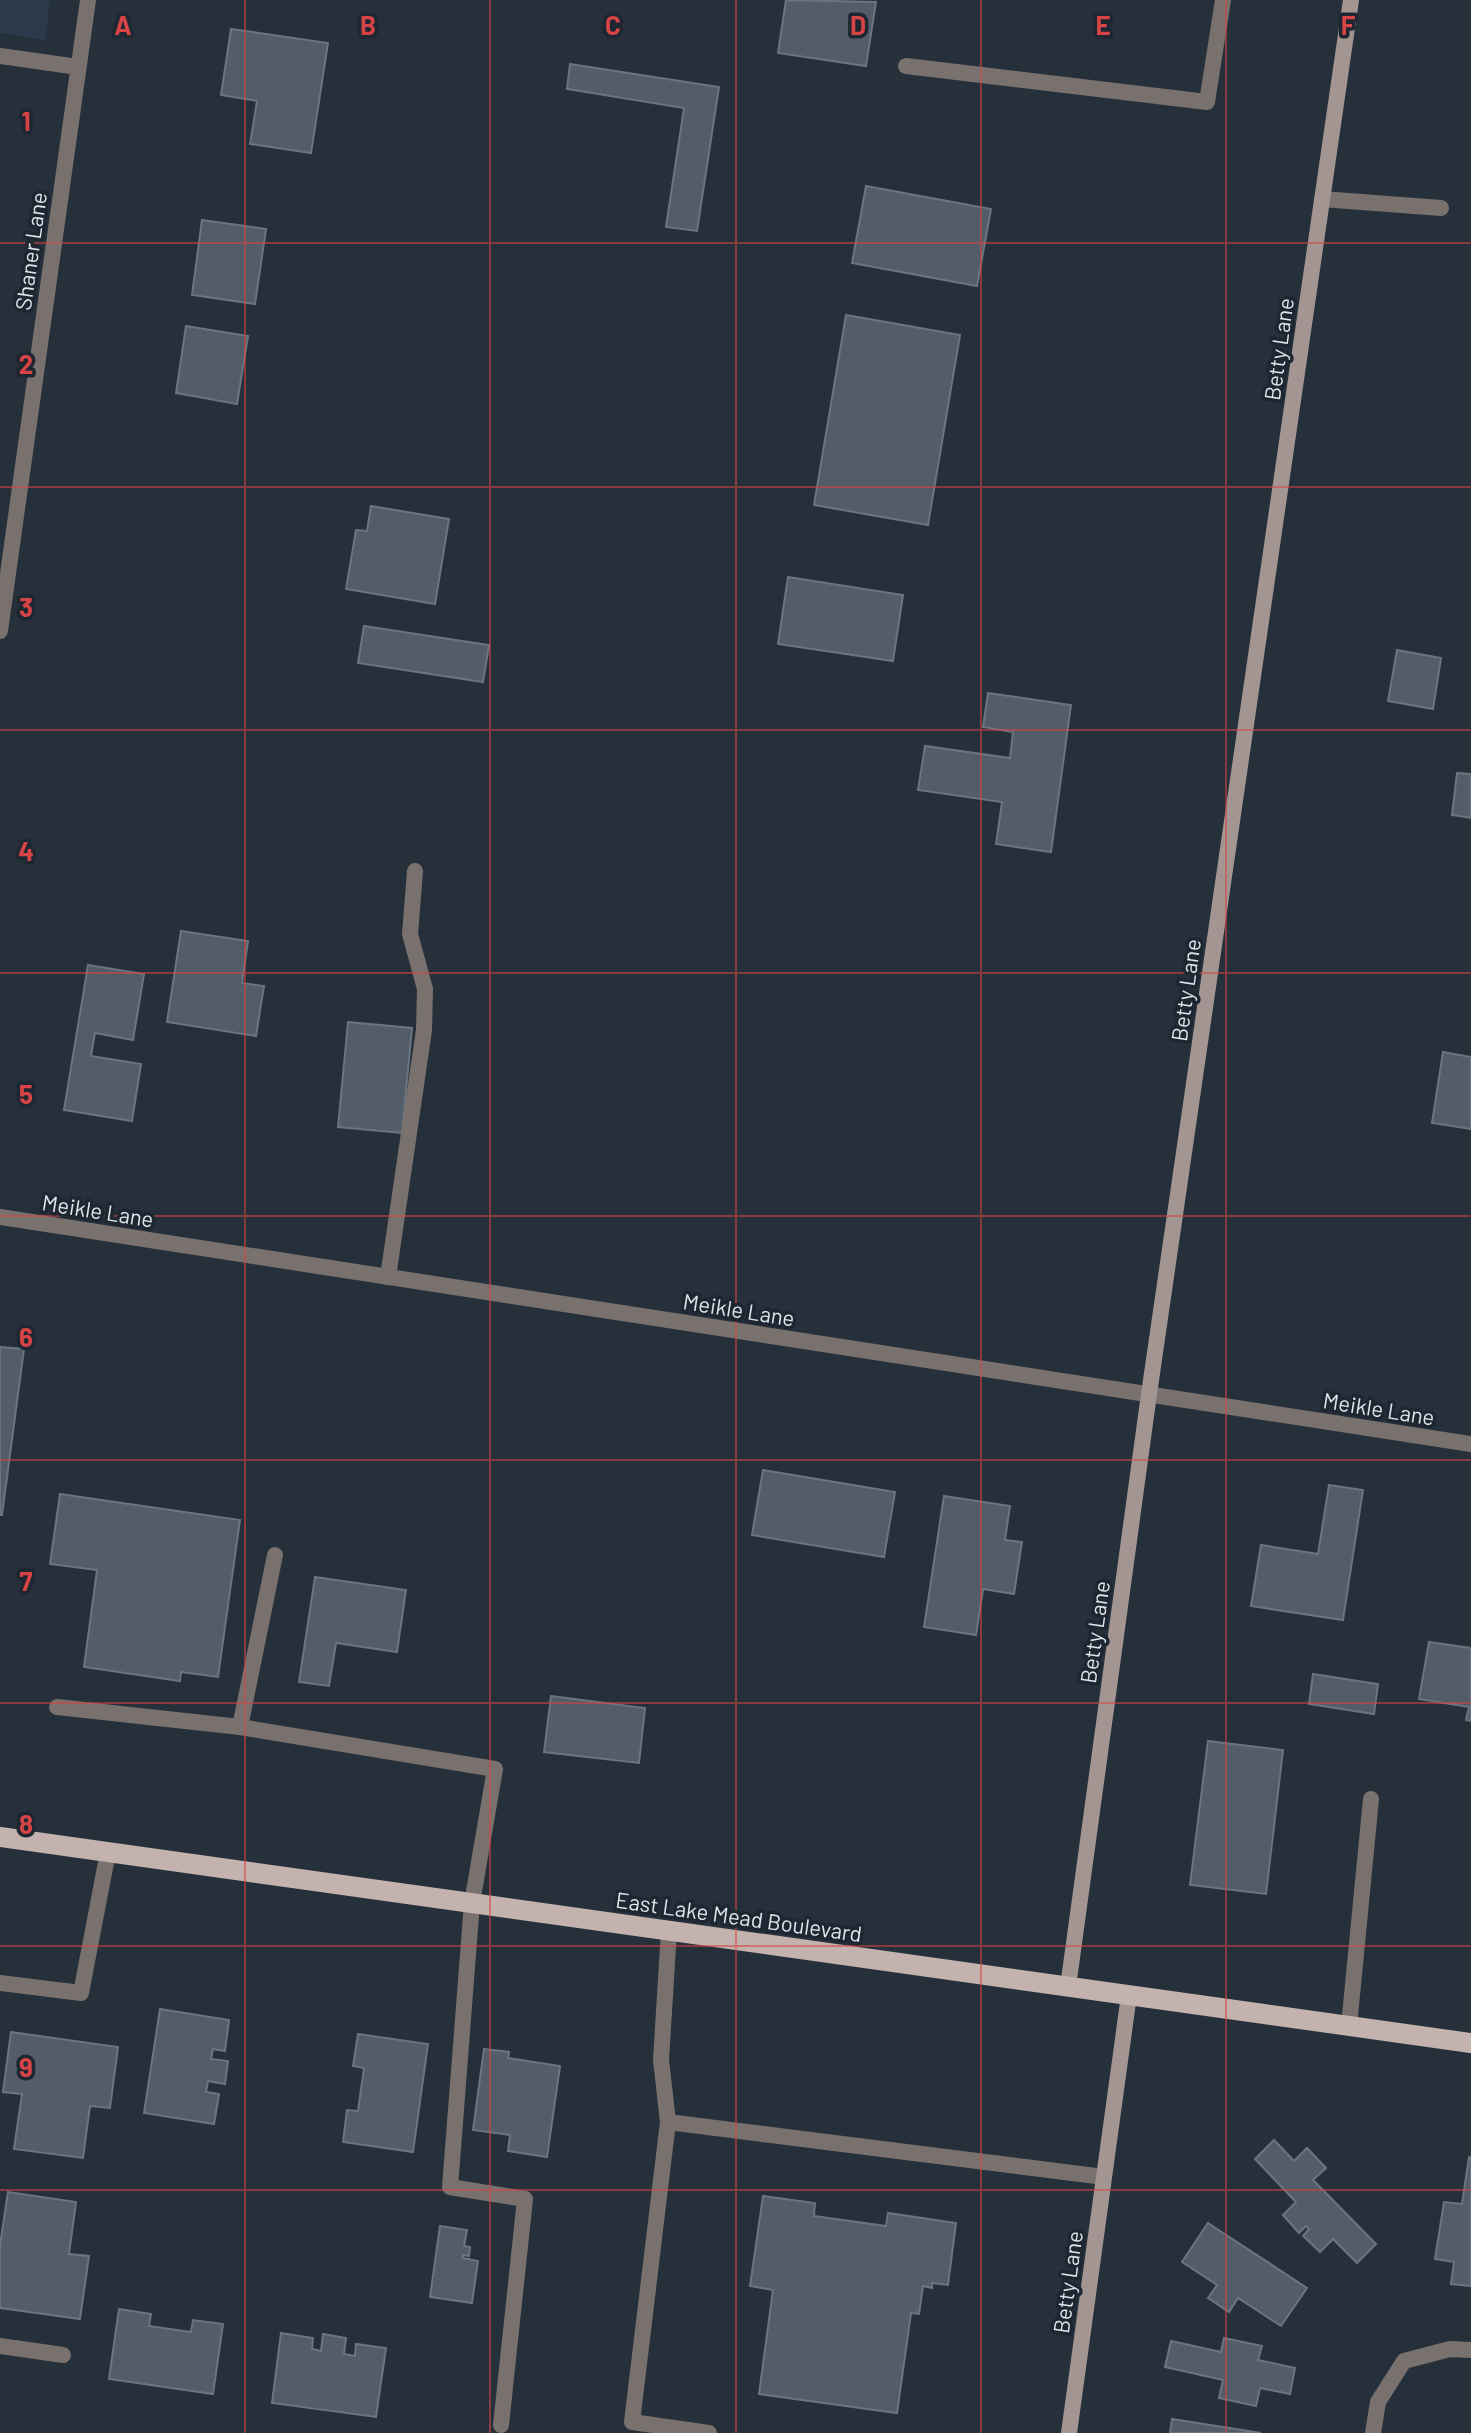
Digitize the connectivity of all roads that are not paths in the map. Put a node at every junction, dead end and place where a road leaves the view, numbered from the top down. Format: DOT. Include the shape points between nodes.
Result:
graph roads {
  1 [pos="88,0"];
  2 [pos="1223,0"];
  3 [pos="1351,0"];
  4 [pos="0,56"];
  5 [pos="906,66"];
  6 [pos="78,67"];
  7 [pos="1322,199"];
  8 [pos="1441,208"];
  9 [pos="0,631"];
  10 [pos="415,871"];
  11 [pos="0,1217"];
  12 [pos="388,1277"];
  13 [pos="1149,1394"];
  14 [pos="1471,1444"];
  15 [pos="275,1555"];
  16 [pos="57,1707"];
  17 [pos="240,1727"];
  18 [pos="1371,1799"];
  19 [pos="0,1837"];
  20 [pos="108,1852"];
  21 [pos="472,1903"];
  22 [pos="669,1931"];
  23 [pos="0,1983"];
  24 [pos="1068,1987"];
  25 [pos="1129,1995"];
  26 [pos="1349,2026"];
  27 [pos="1471,2043"];
  28 [pos="668,2122"];
  29 [pos="1104,2177"];
  30 [pos="0,2346"];
  31 [pos="1471,2350"];
  32 [pos="63,2355"];
  33 [pos="501,2425"];
  34 [pos="709,2433"];
  35 [pos="1069,2433"];
  36 [pos="1373,2433"];
  1 -- 6 [label="street, Shaner Lane"];
  2 -- 5 [label="street" via="1207,102"];
  3 -- 7 [label="street, Betty Lane"];
  4 -- 6 [label="street"];
  6 -- 9 [label="street, Shaner Lane"];
  7 -- 8 [label="street"];
  7 -- 13 [label="street, Betty Lane"];
  10 -- 12 [label="street" via="410,934 425,989 424,1030"];
  11 -- 12 [label="street, Meikle Lane"];
  12 -- 13 [label="street, Meikle Lane"];
  13 -- 14 [label="street, Meikle Lane"];
  13 -- 24 [label="street, Betty Lane"];
  15 -- 17 [label="street"];
  16 -- 17 [label="street"];
  17 -- 21 [label="street" via="495,1769"];
  18 -- 26 [label="street"];
  19 -- 20 [label="main road, East Lake Mead Boulevard"];
  20 -- 21 [label="main road, East Lake Mead Boulevard"];
  20 -- 23 [label="street" via="81,1993"];
  21 -- 22 [label="main road, East Lake Mead Boulevard"];
  21 -- 33 [label="street" via="450,2187 525,2199"];
  22 -- 24 [label="main road, East Lake Mead Boulevard"];
  22 -- 28 [label="street" via="661,2060"];
  24 -- 25 [label="main road, East Lake Mead Boulevard"];
  25 -- 26 [label="main road, East Lake Mead Boulevard"];
  25 -- 29 [label="street, Betty Lane"];
  26 -- 27 [label="main road, East Lake Mead Boulevard"];
  28 -- 29 [label="street"];
  28 -- 34 [label="street" via="632,2422"];
  29 -- 35 [label="street, Betty Lane"];
  30 -- 32 [label="street"];
  31 -- 36 [label="street" via="1450,2349 1404,2361 1378,2402"];
}
